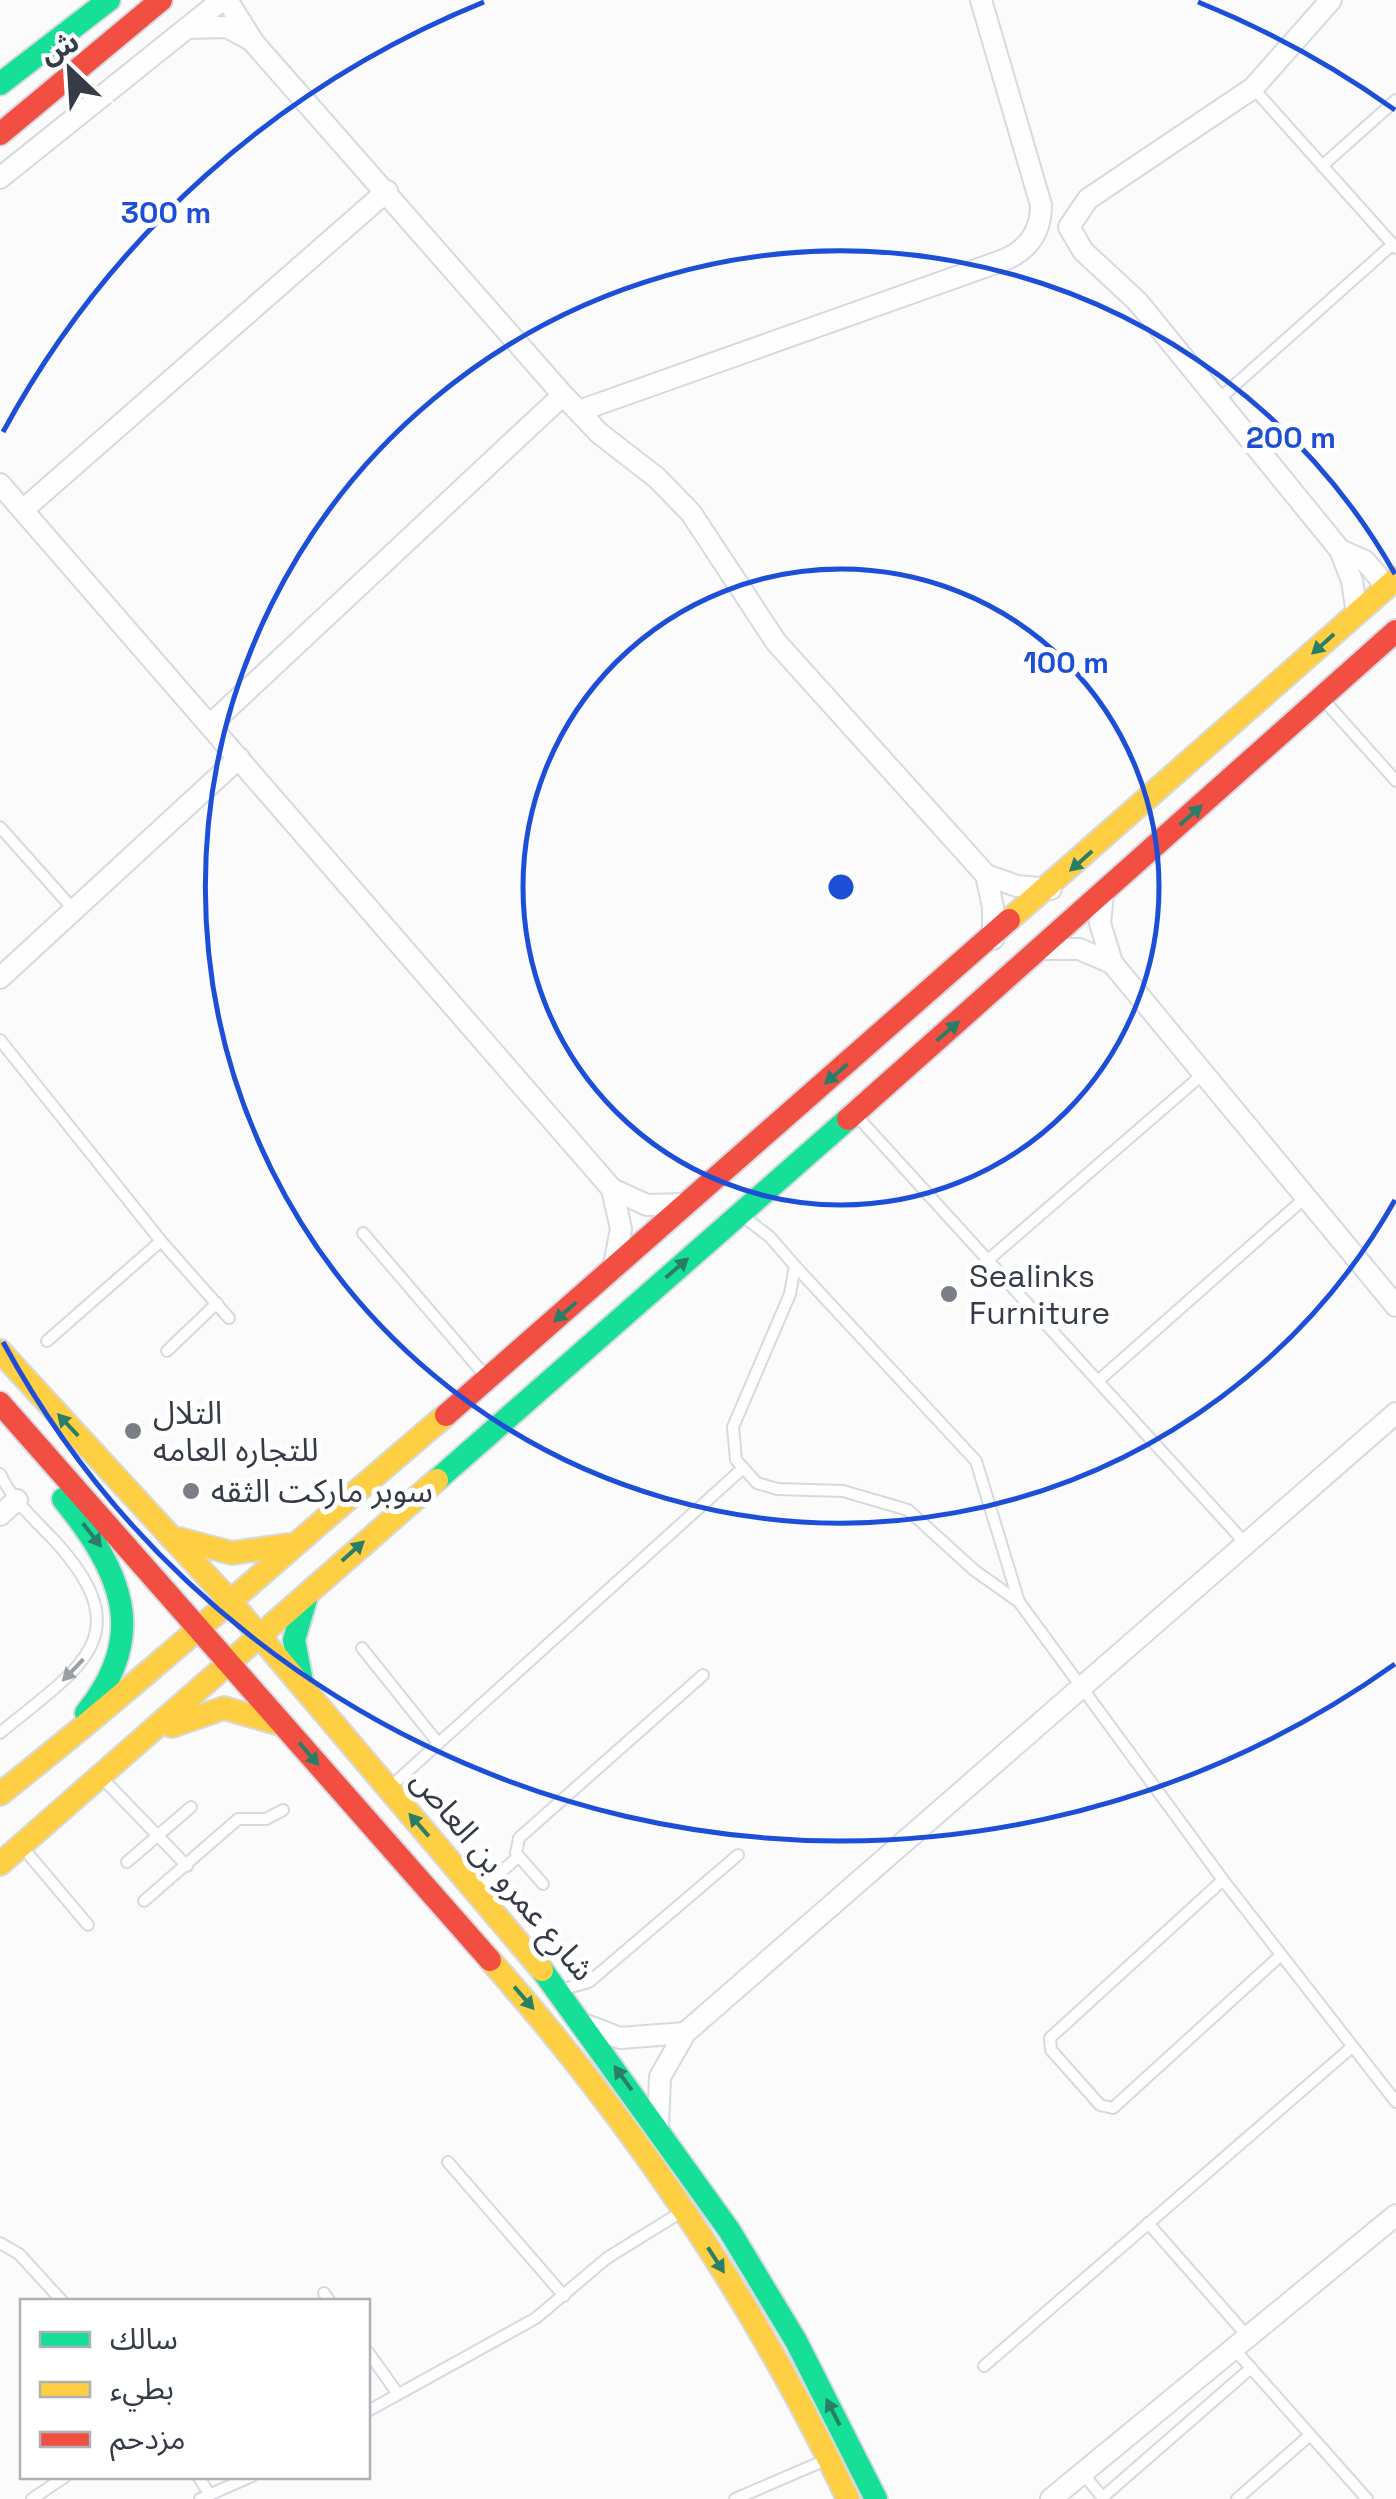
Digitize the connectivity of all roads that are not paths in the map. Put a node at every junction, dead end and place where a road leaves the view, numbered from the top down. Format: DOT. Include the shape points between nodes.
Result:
graph roads {
  1 [pos="109,0"];
  2 [pos="161,0"];
  3 [pos="225,0"];
  4 [pos="981,0"];
  5 [pos="1330,0"];
  6 [pos="181,30"];
  7 [pos="254,43"];
  8 [pos="0,84"];
  9 [pos="1253,88"];
  10 [pos="1396,100"];
  11 [pos="0,134"];
  12 [pos="1322,166"];
  13 [pos="0,178"];
  14 [pos="387,191"];
  15 [pos="1038,225"];
  16 [pos="1069,228"];
  17 [pos="1394,246"];
  18 [pos="563,395"];
  19 [pos="1218,400"];
  20 [pos="579,411"];
  21 [pos="0,484"];
  22 [pos="23,510"];
  23 [pos="1340,550"];
  24 [pos="1391,583"];
  25 [pos="1357,614"];
  26 [pos="1396,631"];
  27 [pos="1322,698"];
  28 [pos="210,725"];
  29 [pos="239,758"];
  30 [pos="1396,781"];
  31 [pos="0,827"];
  32 [pos="986,876"];
  33 [pos="1051,888"];
  34 [pos="1103,894"];
  35 [pos="74,910"];
  36 [pos="993,939"];
  37 [pos="1042,950"];
  38 [pos="1112,963"];
  39 [pos="0,978"];
  40 [pos="0,1040"];
  41 [pos="1204,1073"];
  42 [pos="854,1113"];
  43 [pos="612,1189"];
  44 [pos="1306,1196"];
  45 [pos="686,1204"];
  46 [pos="740,1213"];
  47 [pos="363,1233"];
  48 [pos="161,1241"];
  49 [pos="988,1260"];
  50 [pos="795,1266"];
  51 [pos="613,1270"];
  52 [pos="217,1303"];
  53 [pos="1396,1306"];
  54 [pos="229,1318"];
  55 [pos="48,1341"];
  56 [pos="0,1351"];
  57 [pos="167,1351"];
  58 [pos="488,1380"];
  59 [pos="1098,1381"];
  60 [pos="5,1411"];
  61 [pos="1396,1412"];
  62 [pos="742,1469"];
  63 [pos="0,1474"];
  64 [pos="17,1500"];
  65 [pos="0,1515"];
  66 [pos="168,1534"];
  67 [pos="293,1544"];
  68 [pos="1246,1544"];
  69 [pos="310,1592"];
  70 [pos="229,1600"];
  71 [pos="1019,1602"];
  72 [pos="198,1629"];
  73 [pos="259,1635"];
  74 [pos="362,1648"];
  75 [pos="228,1663"];
  76 [pos="703,1675"];
  77 [pos="1080,1690"];
  78 [pos="308,1698"];
  79 [pos="283,1726"];
  80 [pos="0,1733"];
  81 [pos="438,1742"];
  82 [pos="131,1749"];
  83 [pos="100,1776"];
  84 [pos="0,1786"];
  85 [pos="388,1789"];
  86 [pos="0,1794"];
  87 [pos="191,1807"];
  88 [pos="283,1810"];
  89 [pos="158,1836"];
  90 [pos="21,1846"];
  91 [pos="738,1855"];
  92 [pos="518,1857"];
  93 [pos="127,1862"];
  94 [pos="0,1864"];
  95 [pos="187,1866"];
  96 [pos="1223,1880"];
  97 [pos="543,1884"];
  98 [pos="478,1892"];
  99 [pos="144,1900"];
  100 [pos="88,1925"];
  101 [pos="1281,1955"];
  102 [pos="559,1990"];
  103 [pos="582,2022"];
  104 [pos="685,2033"];
  105 [pos="1352,2047"];
  106 [pos="1396,2102"];
  107 [pos="658,2127"];
  108 [pos="448,2162"];
  109 [pos="684,2210"];
  110 [pos="1396,2215"];
  111 [pos="1148,2224"];
  112 [pos="0,2243"];
  113 [pos="564,2296"];
  114 [pos="60,2299"];
  115 [pos="1242,2344"];
  116 [pos="370,2355"];
  117 [pos="984,2366"];
  118 [pos="1250,2368"];
  119 [pos="398,2394"];
  120 [pos="370,2409"];
  121 [pos="1310,2434"];
  122 [pos="828,2459"];
  123 [pos="1084,2475"];
  124 [pos="62,2479"];
  125 [pos="245,2479"];
  126 [pos="1112,2488"];
  127 [pos="205,2497"];
  128 [pos="1104,2498"];
  129 [pos="32,2499"];
  130 [pos="735,2499"];
  131 [pos="848,2499"];
  132 [pos="876,2499"];
  133 [pos="1051,2499"];
  134 [pos="1122,2499"];
  135 [pos="1237,2499"];
  136 [pos="1367,2499"];
  1 -- 8 [label="main road"];
  2 -- 11 [label="main road"];
  3 -- 6 [label="street"];
  3 -- 7 [label="street"];
  4 -- 15 [label="street" via="1041,205"];
  5 -- 9 [label="street"];
  6 -- 7 [label="street" via="228,26"];
  6 -- 13 [label="street"];
  7 -- 14 [label="street"];
  9 -- 12 [label="lane"];
  9 -- 16 [label="street" via="1088,199"];
  10 -- 12 [label="lane"];
  12 -- 17 [label="lane"];
  14 -- 18 [label="street"];
  14 -- 22 [label="street"];
  15 -- 16 [label="street"];
  15 -- 20 [label="street" via="1025,248 1004,260"];
  16 -- 19 [label="street"];
  17 -- 19 [label="lane"];
  18 -- 20 [label="street"];
  18 -- 28 [label="street"];
  19 -- 23 [label="street"];
  20 -- 32 [label="street" via="683,504 776,642"];
  21 -- 22 [label="street"];
  22 -- 28 [label="street"];
  23 -- 24 [label="street"];
  23 -- 25 [label="street"];
  24 -- 25 [label="main road"];
  24 -- 27 [label="main road" via="1384,617 1332,672"];
  25 -- 33 [label="main road, one-way"];
  26 -- 27 [label="main road"];
  27 -- 30 [label="lane"];
  34 -- 27 [label="main road, one-way"];
  28 -- 29 [label="street"];
  29 -- 35 [label="street"];
  29 -- 43 [label="street"];
  31 -- 35 [label="lane"];
  32 -- 33 [label="street"];
  32 -- 36 [label="street"];
  33 -- 36 [label="main road"];
  34 -- 37 [label="main road"];
  34 -- 38 [label="street" via="1100,922"];
  35 -- 39 [label="street"];
  36 -- 45 [label="main road, one-way"];
  37 -- 38 [label="street" via="1078,949"];
  42 -- 37 [label="main road, one-way"];
  38 -- 41 [label="street"];
  40 -- 48 [label="lane"];
  41 -- 44 [label="street"];
  41 -- 49 [label="lane"];
  42 -- 46 [label="main road"];
  42 -- 49 [label="lane"];
  43 -- 45 [label="street" via="647,1204"];
  43 -- 51 [label="street" via="622,1229"];
  44 -- 53 [label="street"];
  44 -- 59 [label="lane"];
  45 -- 51 [label="main road"];
  46 -- 50 [label="lane"];
  69 -- 46 [label="main road, one-way"];
  47 -- 58 [label="lane"];
  48 -- 52 [label="lane"];
  48 -- 55 [label="lane"];
  49 -- 59 [label="lane"];
  50 -- 62 [label="lane" via="790,1294 733,1427 732,1449"];
  50 -- 71 [label="lane" via="976,1461"];
  51 -- 58 [label="main road, one-way"];
  52 -- 54 [label="lane"];
  52 -- 57 [label="lane"];
  66 -- 56 [label="main road, شارع عمرو بن العاص, one-way"];
  58 -- 67 [label="main road"];
  59 -- 68 [label="lane"];
  60 -- 72 [label="main road, شارع عمرو بن العاص"];
  60 -- 84 [label="main road, one-way" via="105,1552 120,1589 124,1629 115,1669 95,1704"];
  61 -- 68 [label="street"];
  62 -- 71 [label="lane" via="767,1487 843,1491 908,1510"];
  62 -- 81 [label="lane"];
  63 -- 64 [label="lane"];
  64 -- 65 [label="street"];
  64 -- 80 [label="lane, one-way" via="88,1580 98,1623 82,1663"];
  66 -- 67 [label="main road" via="218,1554"];
  66 -- 70 [label="main road, شارع عمرو بن العاص"];
  67 -- 70 [label="main road"];
  68 -- 77 [label="street"];
  69 -- 73 [label="main road"];
  69 -- 78 [label="main road" via="293,1642"];
  70 -- 72 [label="main road"];
  70 -- 73 [label="main road, شارع عمرو بن العاص"];
  71 -- 77 [label="lane"];
  72 -- 75 [label="main road, شارع عمرو بن العاص"];
  72 -- 86 [label="main road"];
  73 -- 75 [label="main road"];
  73 -- 78 [label="main road, شارع عمرو بن العاص"];
  74 -- 81 [label="lane"];
  75 -- 79 [label="main road, شارع عمرو بن العاص"];
  75 -- 82 [label="main road"];
  76 -- 92 [label="lane" via="519,1838"];
  77 -- 96 [label="lane"];
  77 -- 104 [label="street"];
  78 -- 85 [label="main road, شارع عمرو بن العاص"];
  79 -- 82 [label="main road" via="220,1706"];
  79 -- 109 [label="main road, شارع عمرو بن العاص, one-way" via="542,2019"];
  81 -- 85 [label="lane"];
  82 -- 83 [label="main road"];
  83 -- 89 [label="lane"];
  83 -- 90 [label="main road"];
  98 -- 85 [label="main road, شارع عمرو بن العاص, one-way"];
  87 -- 89 [label="lane"];
  88 -- 95 [label="lane" via="266,1820 238,1819"];
  89 -- 93 [label="lane"];
  89 -- 95 [label="lane"];
  90 -- 94 [label="main road"];
  90 -- 100 [label="lane"];
  91 -- 102 [label="lane" via="589,1982"];
  92 -- 97 [label="lane"];
  92 -- 98 [label="lane"];
  95 -- 99 [label="lane"];
  96 -- 101 [label="lane"];
  96 -- 101 [label="lane" via="1050,2038 1051,2050 1100,2105 1113,2108"];
  98 -- 102 [label="main road, شارع عمرو بن العاص"];
  101 -- 105 [label="lane"];
  102 -- 103 [label="main road, شارع عمرو بن العاص"];
  103 -- 104 [label="street" via="620,2038"];
  107 -- 103 [label="main road, شارع عمرو بن العاص, one-way"];
  104 -- 107 [label="street" via="660,2076"];
  105 -- 106 [label="lane"];
  105 -- 111 [label="lane"];
  132 -- 107 [label="main road, شارع عمرو بن العاص, one-way" via="774,2302"];
  108 -- 113 [label="lane"];
  109 -- 113 [label="lane" via="607,2258"];
  109 -- 122 [label="main road, شارع عمرو بن العاص, one-way" via="768,2344"];
  110 -- 115 [label="street"];
  111 -- 115 [label="lane"];
  111 -- 117 [label="lane"];
  112 -- 114 [label="lane"];
  113 -- 119 [label="lane" via="520,2329"];
  115 -- 118 [label="lane"];
  115 -- 123 [label="street"];
  116 -- 119 [label="lane"];
  118 -- 121 [label="lane"];
  118 -- 126 [label="lane"];
  119 -- 120 [label="lane"];
  121 -- 135 [label="lane"];
  121 -- 136 [label="lane"];
  122 -- 130 [label="lane"];
  122 -- 131 [label="main road, شارع عمرو بن العاص"];
  123 -- 128 [label="lane"];
  123 -- 133 [label="street"];
  124 -- 129 [label="lane"];
  125 -- 127 [label="lane"];
  126 -- 128 [label="lane"];
  126 -- 134 [label="lane"];
}
